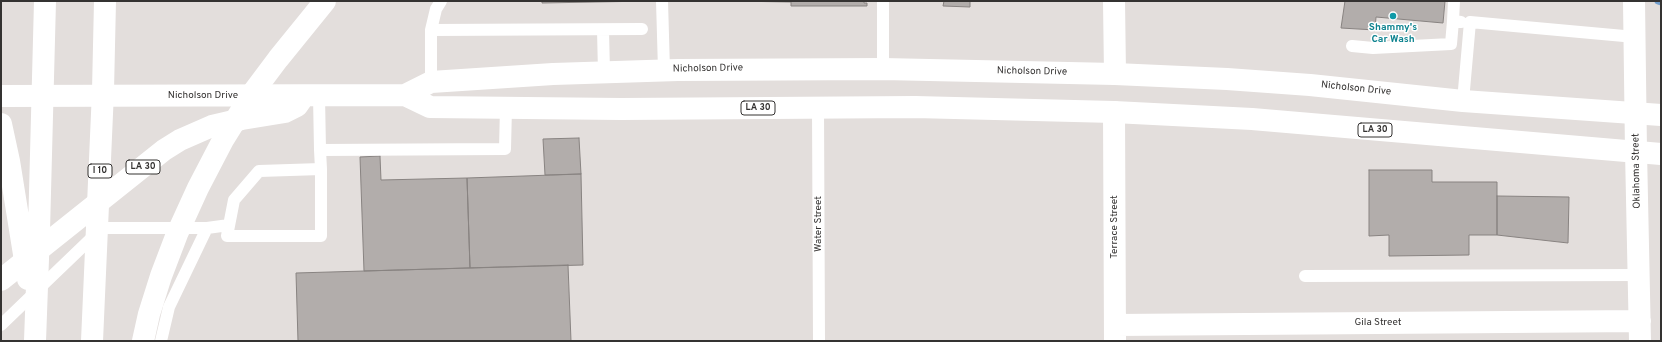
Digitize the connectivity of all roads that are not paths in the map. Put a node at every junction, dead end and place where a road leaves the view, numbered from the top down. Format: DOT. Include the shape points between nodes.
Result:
graph roads {
  1 [pos="45,1"];
  2 [pos="105,1"];
  3 [pos="325,1"];
  4 [pos="440,1"];
  5 [pos="662,1"];
  6 [pos="883,1"];
  7 [pos="1114,1"];
  8 [pos="1454,1"];
  9 [pos="1635,20"];
  10 [pos="1453,21"];
  11 [pos="1470,22"];
  12 [pos="642,29"];
  13 [pos="431,30"];
  14 [pos="603,30"];
  15 [pos="1352,46"];
  16 [pos="883,69"];
  17 [pos="664,70"];
  18 [pos="604,72"];
  19 [pos="1115,74"];
  20 [pos="431,82"];
  21 [pos="405,95"];
  22 [pos="1,96"];
  23 [pos="312,96"];
  24 [pos="1463,100"];
  25 [pos="506,107"];
  26 [pos="818,108"];
  27 [pos="1114,112"];
  28 [pos="1636,113"];
  29 [pos="1661,115"];
  30 [pos="1,124"];
  31 [pos="320,150"];
  32 [pos="1636,151"];
  33 [pos="1661,154"];
  34 [pos="320,169"];
  35 [pos="229,225"];
  36 [pos="207,228"];
  37 [pos="1639,275"];
  38 [pos="1305,276"];
  39 [pos="1,280"];
  40 [pos="1,325"];
  41 [pos="1640,331"];
  42 [pos="1115,333"];
  43 [pos="35,334"];
  44 [pos="92,341"];
  45 [pos="143,341"];
  46 [pos="161,341"];
  47 [pos="819,341"];
  1 -- 43 [label="main road"];
  2 -- 44 [label="main road, I 10"];
  3 -- 45 [label="main road" via="251,95 216,154 195,194 161,276"];
  4 -- 13 [label="lane"];
  5 -- 17 [label="lane"];
  6 -- 16 [label="lane"];
  7 -- 19 [label="main road"];
  8 -- 10 [label="lane"];
  9 -- 11 [label="lane"];
  9 -- 28 [label="main road, Oklahoma Street"];
  10 -- 11 [label="lane"];
  10 -- 15 [label="lane" via="1451,44 1373,48"];
  11 -- 24 [label="lane"];
  12 -- 14 [label="lane"];
  13 -- 14 [label="lane"];
  13 -- 20 [label="lane"];
  14 -- 18 [label="lane"];
  16 -- 17 [label="main road, Nicholson Drive / LA 30"];
  16 -- 19 [label="main road, Nicholson Drive / LA 30"];
  17 -- 18 [label="main road, Nicholson Drive / LA 30"];
  18 -- 20 [label="main road, Nicholson Drive / LA 30"];
  19 -- 24 [label="main road, Nicholson Drive / LA 30" via="1310,84"];
  20 -- 21 [label="main road, Nicholson Drive / LA 30"];
  21 -- 23 [label="main road, Nicholson Drive / LA 30"];
  21 -- 25 [label="main road, Nicholson Drive / LA 30" via="430,107"];
  22 -- 23 [label="main road, Nicholson Drive / LA 30"];
  23 -- 31 [label="lane"];
  23 -- 39 [label="main road, LA 30" via="285,112 212,126 180,140"];
  24 -- 28 [label="main road, Nicholson Drive / LA 30"];
  25 -- 26 [label="main road, Nicholson Drive / LA 30"];
  25 -- 31 [label="lane" via="505,149"];
  26 -- 27 [label="main road, Nicholson Drive / LA 30" via="915,107"];
  26 -- 47 [label="lane, Water Street"];
  27 -- 32 [label="main road, Nicholson Drive / LA 30" via="1252,120"];
  27 -- 42 [label="main road, Terrace Street"];
  28 -- 29 [label="main road, Nicholson Drive / LA 30"];
  28 -- 32 [label="main road, Oklahoma Street"];
  30 -- 43 [label="main road"];
  31 -- 34 [label="lane"];
  32 -- 33 [label="main road, Nicholson Drive / LA 30"];
  32 -- 37 [label="main road, Oklahoma Street"];
  34 -- 35 [label="lane" via="259,171 234,200"];
  34 -- 35 [label="lane" via="321,236 227,236"];
  35 -- 36 [label="lane"];
  36 -- 40 [label="lane" via="102,228"];
  36 -- 46 [label="lane" via="169,307"];
  37 -- 38 [label="lane"];
  37 -- 41 [label="main road, Oklahoma Street"];
  41 -- 42 [label="main road, Gila Street"];
}
